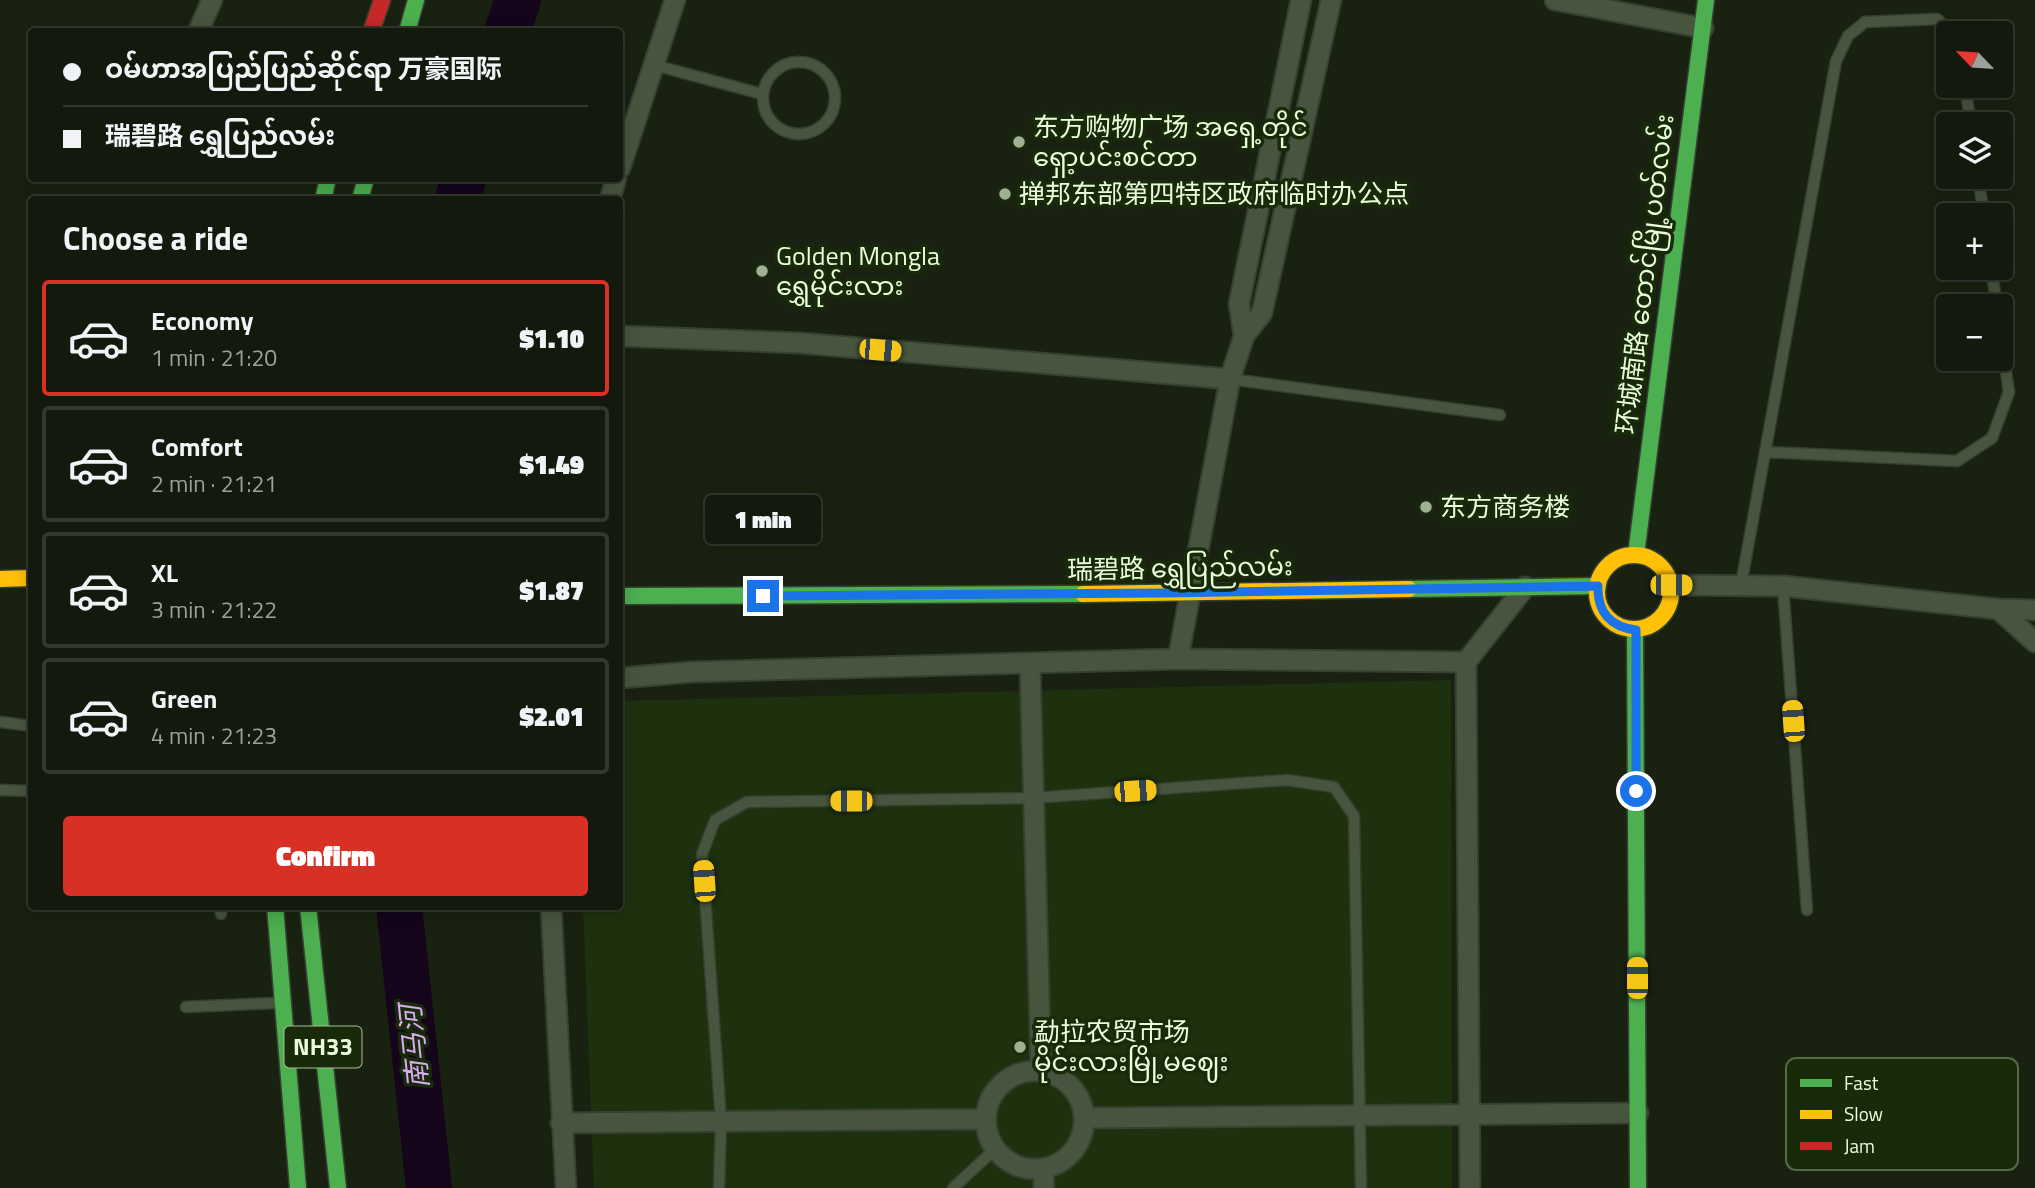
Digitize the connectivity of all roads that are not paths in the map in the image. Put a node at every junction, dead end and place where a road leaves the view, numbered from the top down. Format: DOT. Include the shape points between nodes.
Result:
graph roads {
  1 [pos="212,0"];
  2 [pos="382,0"];
  3 [pos="416,0"];
  4 [pos="675,0"];
  5 [pos="1301,0"];
  6 [pos="1316,0"];
  7 [pos="1329,0"];
  8 [pos="1555,0"];
  9 [pos="1706,0"];
  10 [pos="1939,21"];
  11 [pos="200,28"];
  12 [pos="372,28"];
  13 [pos="408,28"];
  14 [pos="1703,28"];
  15 [pos="654,65"];
  16 [pos="762,94"];
  17 [pos="623,159"];
  18 [pos="623,336"];
  19 [pos="1244,336"];
  20 [pos="2006,371"];
  21 [pos="1230,379"];
  22 [pos="1500,415"];
  23 [pos="1765,452"];
  24 [pos="1636,555"];
  25 [pos="28,578"];
  26 [pos="0,579"];
  27 [pos="1671,585"];
  28 [pos="1741,585"];
  29 [pos="1598,586"];
  30 [pos="1783,586"];
  31 [pos="1525,587"];
  32 [pos="1191,593"];
  33 [pos="623,596"];
  34 [pos="1998,609"];
  35 [pos="2035,610"];
  36 [pos="1636,630"];
  37 [pos="2035,642"];
  38 [pos="1178,659"];
  39 [pos="1466,662"];
  40 [pos="1030,664"];
  41 [pos="623,678"];
  42 [pos="0,722"];
  43 [pos="28,726"];
  44 [pos="0,790"];
  45 [pos="28,791"];
  46 [pos="1033,798"];
  47 [pos="275,910"];
  48 [pos="308,910"];
  49 [pos="551,910"];
  50 [pos="1807,910"];
  51 [pos="283,1002"];
  52 [pos="186,1007"];
  53 [pos="1041,1070"];
  54 [pos="1638,1113"];
  55 [pos="1470,1114"];
  56 [pos="1358,1115"];
  57 [pos="1085,1118"];
  58 [pos="986,1119"];
  59 [pos="721,1121"];
  60 [pos="561,1123"];
  61 [pos="995,1149"];
  62 [pos="1043,1168"];
  63 [pos="298,1188"];
  64 [pos="338,1188"];
  65 [pos="566,1188"];
  66 [pos="719,1188"];
  67 [pos="953,1188"];
  68 [pos="1044,1188"];
  69 [pos="1360,1188"];
  70 [pos="1470,1188"];
  71 [pos="1638,1188"];
  1 -- 11 [label="street"];
  2 -- 12 [label="main road"];
  3 -- 13 [label="main road"];
  4 -- 15 [label="street"];
  5 -- 19 [label="street" via="1239,304"];
  6 -- 7 [label="street"];
  7 -- 19 [label="street" via="1262,313"];
  8 -- 14 [label="street"];
  9 -- 14 [label="main road, 环城南路 တောင်မြို့ပတ်လမ်း"];
  10 -- 23 [label="lane" via="1866,22 1848,36 1836,61"];
  14 -- 24 [label="main road, 环城南路 တောင်မြို့ပတ်လမ်း"];
  15 -- 16 [label="lane"];
  15 -- 17 [label="street"];
  16 -- 16 [label="lane" via="769,120 793,134 820,128 835,104 828,76 804,61 776,69"];
  18 -- 21 [label="street" via="800,343"];
  19 -- 21 [label="street"];
  20 -- 23 [label="lane" via="2009,392 1992,438 1957,461"];
  21 -- 22 [label="lane"];
  21 -- 32 [label="street"];
  23 -- 28 [label="lane"];
  24 -- 27 [label="main road" via="1658,564"];
  24 -- 29 [label="main road" via="1615,560"];
  25 -- 26 [label="main road"];
  27 -- 28 [label="street"];
  27 -- 36 [label="main road" via="1664,615"];
  28 -- 30 [label="street"];
  29 -- 31 [label="main road, 瑞碧路 ရွှေပြည်လမ်း"];
  29 -- 36 [label="main road" via="1606,617"];
  30 -- 34 [label="street"];
  30 -- 50 [label="lane"];
  31 -- 32 [label="main road, 瑞碧路 ရွှေပြည်လမ်း"];
  31 -- 39 [label="street"];
  32 -- 33 [label="main road, 瑞碧路 ရွှေပြည်လမ်း"];
  32 -- 38 [label="street"];
  34 -- 35 [label="street"];
  34 -- 37 [label="street"];
  36 -- 54 [label="main road"];
  38 -- 39 [label="street"];
  38 -- 40 [label="street"];
  39 -- 55 [label="street"];
  40 -- 41 [label="street"];
  40 -- 46 [label="street"];
  42 -- 43 [label="lane"];
  44 -- 45 [label="lane"];
  46 -- 53 [label="street"];
  46 -- 56 [label="lane" via="1287,780 1334,787 1354,816"];
  46 -- 59 [label="lane" via="747,802 715,820 702,854"];
  47 -- 51 [label="main road, NH33"];
  48 -- 64 [label="main road, NH33"];
  49 -- 60 [label="street"];
  51 -- 52 [label="lane"];
  51 -- 63 [label="main road, NH33"];
  53 -- 57 [label="street" via="1075,1089"];
  53 -- 58 [label="street" via="1006,1079 995,1090"];
  54 -- 55 [label="street"];
  54 -- 71 [label="main road"];
  55 -- 56 [label="street"];
  55 -- 70 [label="street"];
  56 -- 57 [label="street"];
  56 -- 69 [label="lane"];
  57 -- 62 [label="street" via="1076,1148 1065,1159"];
  58 -- 59 [label="street"];
  58 -- 61 [label="street"];
  59 -- 60 [label="street"];
  59 -- 66 [label="lane"];
  60 -- 65 [label="street"];
  61 -- 62 [label="street" via="1020,1167"];
  61 -- 67 [label="lane"];
  62 -- 68 [label="street"];
}
